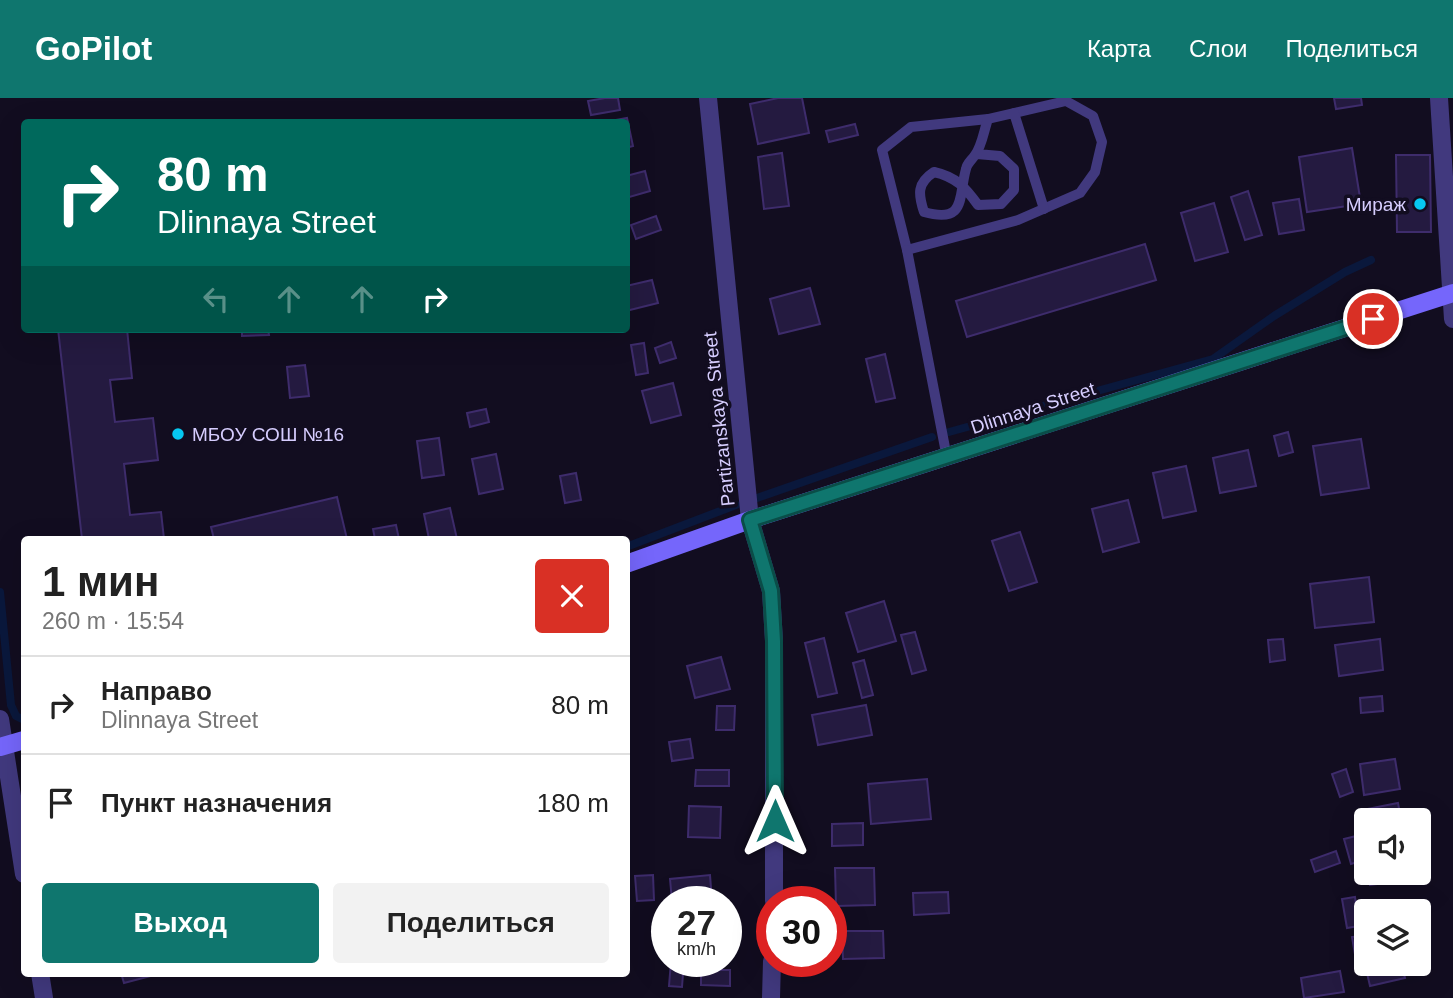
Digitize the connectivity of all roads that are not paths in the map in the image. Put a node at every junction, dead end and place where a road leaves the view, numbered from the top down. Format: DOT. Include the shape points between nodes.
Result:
graph roads {
  1 [pos="708,98"];
  2 [pos="1440,98"];
  3 [pos="1014,113"];
  4 [pos="988,119"];
  5 [pos="977,154"];
  6 [pos="965,187"];
  7 [pos="1044,209"];
  8 [pos="908,250"];
  9 [pos="1453,293"];
  10 [pos="1453,319"];
  11 [pos="947,458"];
  12 [pos="750,520"];
  13 [pos="630,563"];
  14 [pos="0,719"];
  15 [pos="21,741"];
  16 [pos="2,746"];
  17 [pos="21,857"];
  18 [pos="774,886"];
  19 [pos="41,977"];
  20 [pos="772,977"];
  21 [pos="44,998"];
  22 [pos="771,998"];
  1 -- 12 [label="street, Partizanskaya Street"];
  2 -- 9 [label="street"];
  3 -- 4 [label="lane"];
  3 -- 7 [label="lane"];
  3 -- 7 [label="lane" via="1066,101 1093,116 1102,142 1095,172 1080,193"];
  4 -- 5 [label="lane"];
  4 -- 8 [label="lane" via="911,127 882,150"];
  5 -- 6 [label="lane" via="966,167"];
  5 -- 6 [label="lane" via="1000,156 1014,169 1014,190 1001,204 990,207 978,205"];
  6 -- 6 [label="lane" via="934,172 923,179 918,194 925,212 940,216 958,207"];
  7 -- 8 [label="lane"];
  8 -- 11 [label="lane"];
  9 -- 10 [label="street"];
  9 -- 11 [label="main road, Dlinnaya Street"];
  11 -- 12 [label="main road, Dlinnaya Street"];
  12 -- 13 [label="main road, Dlinnaya Street"];
  12 -- 18 [label="street, Partizanskaya Street" via="771,591"];
  14 -- 16 [label="street"];
  15 -- 16 [label="main road"];
  16 -- 17 [label="street"];
  19 -- 21 [label="street"];
  20 -- 22 [label="street"];
}
